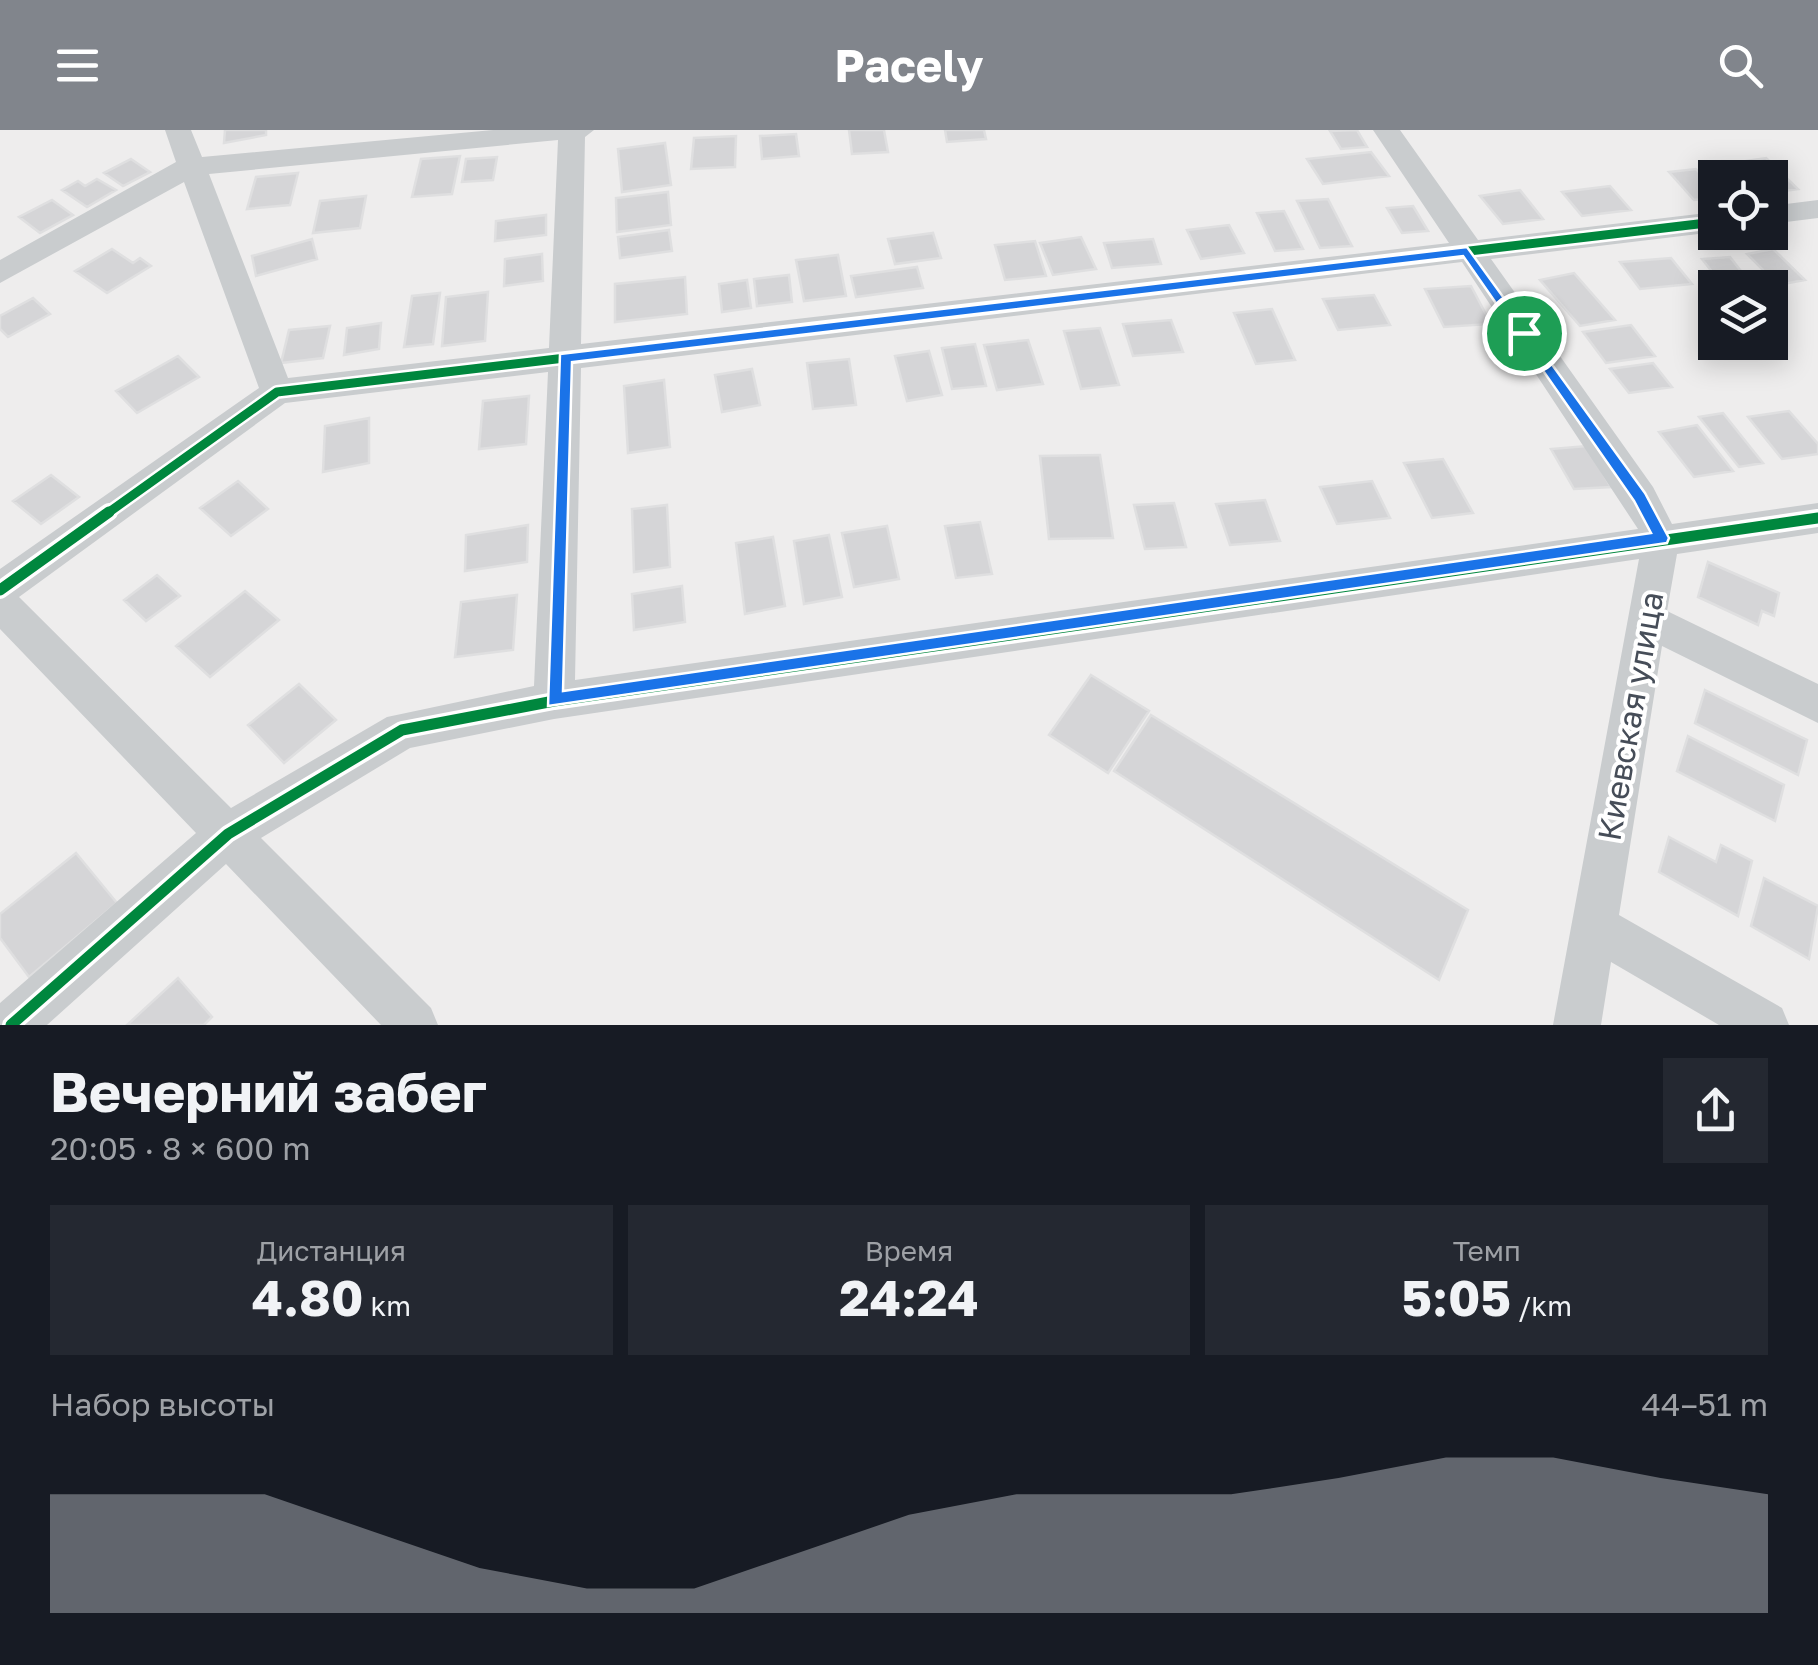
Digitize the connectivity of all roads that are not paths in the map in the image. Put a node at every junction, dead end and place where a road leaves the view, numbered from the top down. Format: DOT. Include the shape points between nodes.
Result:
graph roads {
  1 [pos="178,130"];
  2 [pos="572,130"];
  3 [pos="582,130"];
  4 [pos="1386,130"];
  5 [pos="188,167"];
  6 [pos="1818,209"];
  7 [pos="1788,213"];
  8 [pos="1698,224"];
  9 [pos="1467,251"];
  10 [pos="0,273"];
  11 [pos="565,358"];
  12 [pos="278,392"];
  13 [pos="1818,518"];
  14 [pos="1661,538"];
  15 [pos="0,590"];
  16 [pos="0,603"];
  17 [pos="1646,620"];
  18 [pos="554,701"];
  19 [pos="1818,704"];
  20 [pos="228,834"];
  21 [pos="1594,926"];
  22 [pos="11,1025"];
  23 [pos="414,1025"];
  24 [pos="1577,1025"];
  25 [pos="1765,1025"];
  1 -- 5 [label="street"];
  2 -- 3 [label="street"];
  2 -- 5 [label="street"];
  2 -- 11 [label="street"];
  4 -- 9 [label="street"];
  5 -- 10 [label="street"];
  5 -- 12 [label="street"];
  6 -- 7 [label="street"];
  8 -- 9 [label="street"];
  9 -- 11 [label="street"];
  9 -- 14 [label="street" via="1640,497"];
  11 -- 12 [label="street"];
  11 -- 18 [label="street"];
  12 -- 15 [label="street"];
  13 -- 14 [label="street"];
  14 -- 17 [label="street, Киевская улица"];
  14 -- 18 [label="street"];
  16 -- 20 [label="street"];
  17 -- 19 [label="street"];
  17 -- 21 [label="street, Киевская улица"];
  18 -- 20 [label="street" via="402,730"];
  20 -- 22 [label="street"];
  20 -- 23 [label="street"];
  21 -- 24 [label="street, Киевская улица"];
  21 -- 25 [label="street"];
}
